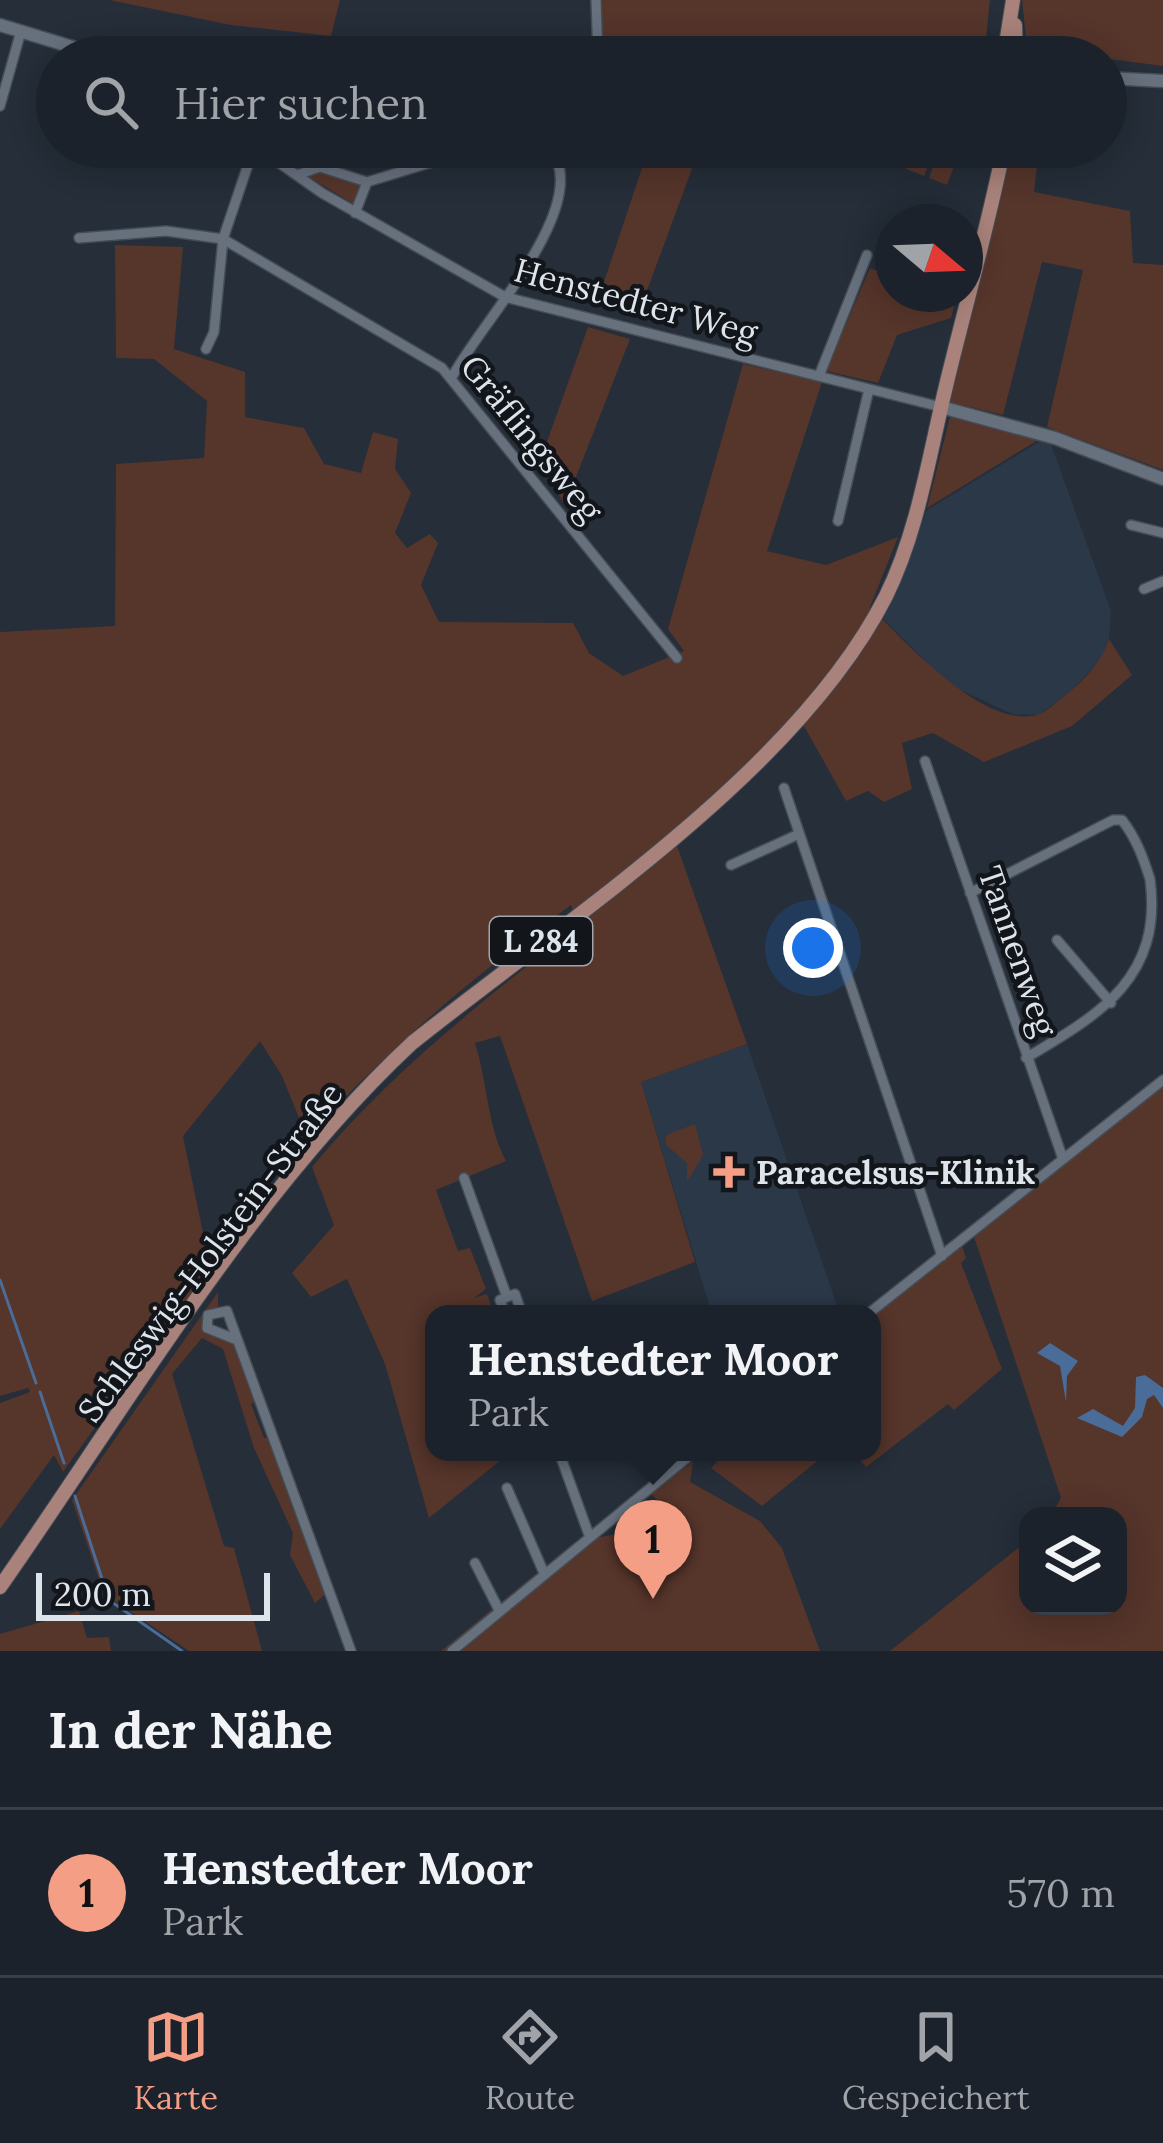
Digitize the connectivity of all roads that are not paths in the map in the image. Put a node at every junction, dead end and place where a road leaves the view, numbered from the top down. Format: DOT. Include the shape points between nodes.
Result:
graph roads {
  1 [pos="596,0"];
  2 [pos="1012,1"];
  3 [pos="0,26"];
  4 [pos="21,32"];
  5 [pos="36,36"];
  6 [pos="597,36"];
  7 [pos="1007,36"];
  8 [pos="1017,36"];
  9 [pos="1127,79"];
  10 [pos="1163,81"];
  11 [pos="0,106"];
  12 [pos="247,168"];
  13 [pos="287,168"];
  14 [pos="317,168"];
  15 [pos="323,168"];
  16 [pos="413,168"];
  17 [pos="560,168"];
  18 [pos="998,168"];
  19 [pos="297,175"];
  20 [pos="367,182"];
  21 [pos="355,213"];
  22 [pos="79,238"];
  23 [pos="223,238"];
  24 [pos="867,255"];
  25 [pos="505,297"];
  26 [pos="206,349"];
  27 [pos="819,376"];
  28 [pos="451,379"];
  29 [pos="869,389"];
  30 [pos="941,407"];
  31 [pos="1163,479"];
  32 [pos="838,521"];
  33 [pos="1131,525"];
  34 [pos="1163,533"];
  35 [pos="1163,580"];
  36 [pos="1144,589"];
  37 [pos="676,658"];
  38 [pos="925,761"];
  39 [pos="784,788"];
  40 [pos="799,834"];
  41 [pos="731,866"];
  42 [pos="970,892"];
  43 [pos="1058,940"];
  44 [pos="1111,1003"];
  45 [pos="1027,1058"];
  46 [pos="1163,1080"];
  47 [pos="1063,1159"];
  48 [pos="464,1178"];
  49 [pos="942,1256"];
  50 [pos="506,1297"];
  51 [pos="502,1305"];
  52 [pos="519,1305"];
  53 [pos="879,1305"];
  54 [pos="237,1340"];
  55 [pos="563,1461"];
  56 [pos="683,1461"];
  57 [pos="507,1488"];
  58 [pos="589,1535"];
  59 [pos="476,1563"];
  60 [pos="544,1573"];
  61 [pos="0,1587"];
  62 [pos="500,1610"];
  63 [pos="351,1651"];
  64 [pos="452,1651"];
  1 -- 6 [label="street"];
  2 -- 7 [label="main road"];
  2 -- 8 [label="main road"];
  3 -- 4 [label="street"];
  4 -- 5 [label="street"];
  4 -- 11 [label="street"];
  9 -- 10 [label="street"];
  12 -- 23 [label="street"];
  13 -- 19 [label="street, Henstedter Weg"];
  14 -- 19 [label="street"];
  15 -- 20 [label="street"];
  16 -- 20 [label="street"];
  17 -- 25 [label="street" via="557,206"];
  18 -- 30 [label="main road, Schleswig-Holstein-Straße / L 284"];
  19 -- 21 [label="street, Henstedter Weg"];
  20 -- 21 [label="street"];
  21 -- 25 [label="street, Henstedter Weg"];
  22 -- 23 [label="street" via="166,231"];
  23 -- 26 [label="street"];
  23 -- 28 [label="street, Gräflingsweg" via="413,346"];
  24 -- 27 [label="street"];
  25 -- 27 [label="street, Henstedter Weg"];
  25 -- 28 [label="street"];
  27 -- 29 [label="street, Henstedter Weg"];
  28 -- 37 [label="street, Gräflingsweg"];
  29 -- 30 [label="street, Henstedter Weg"];
  29 -- 32 [label="street"];
  30 -- 31 [label="street"];
  30 -- 61 [label="main road, Schleswig-Holstein-Straße / L 284" via="902,557 841,664 710,806 368,1086 218,1275"];
  33 -- 34 [label="street"];
  35 -- 36 [label="street"];
  38 -- 42 [label="street, Tannenweg"];
  39 -- 40 [label="street"];
  40 -- 41 [label="street"];
  40 -- 49 [label="street"];
  42 -- 44 [label="street" via="1101,821 1122,820 1148,873 1159,934 1138,979"];
  42 -- 45 [label="street, Tannenweg"];
  43 -- 44 [label="street"];
  44 -- 45 [label="street"];
  45 -- 47 [label="street, Tannenweg"];
  46 -- 47 [label="street"];
  47 -- 49 [label="street"];
  48 -- 50 [label="street"];
  49 -- 53 [label="street"];
  50 -- 51 [label="street"];
  50 -- 52 [label="street" via="515,1294"];
  54 -- 63 [label="street"];
  55 -- 58 [label="street"];
  56 -- 58 [label="street"];
  57 -- 60 [label="street"];
  58 -- 60 [label="street"];
  59 -- 62 [label="street"];
  60 -- 62 [label="street"];
  62 -- 64 [label="street"];
}
